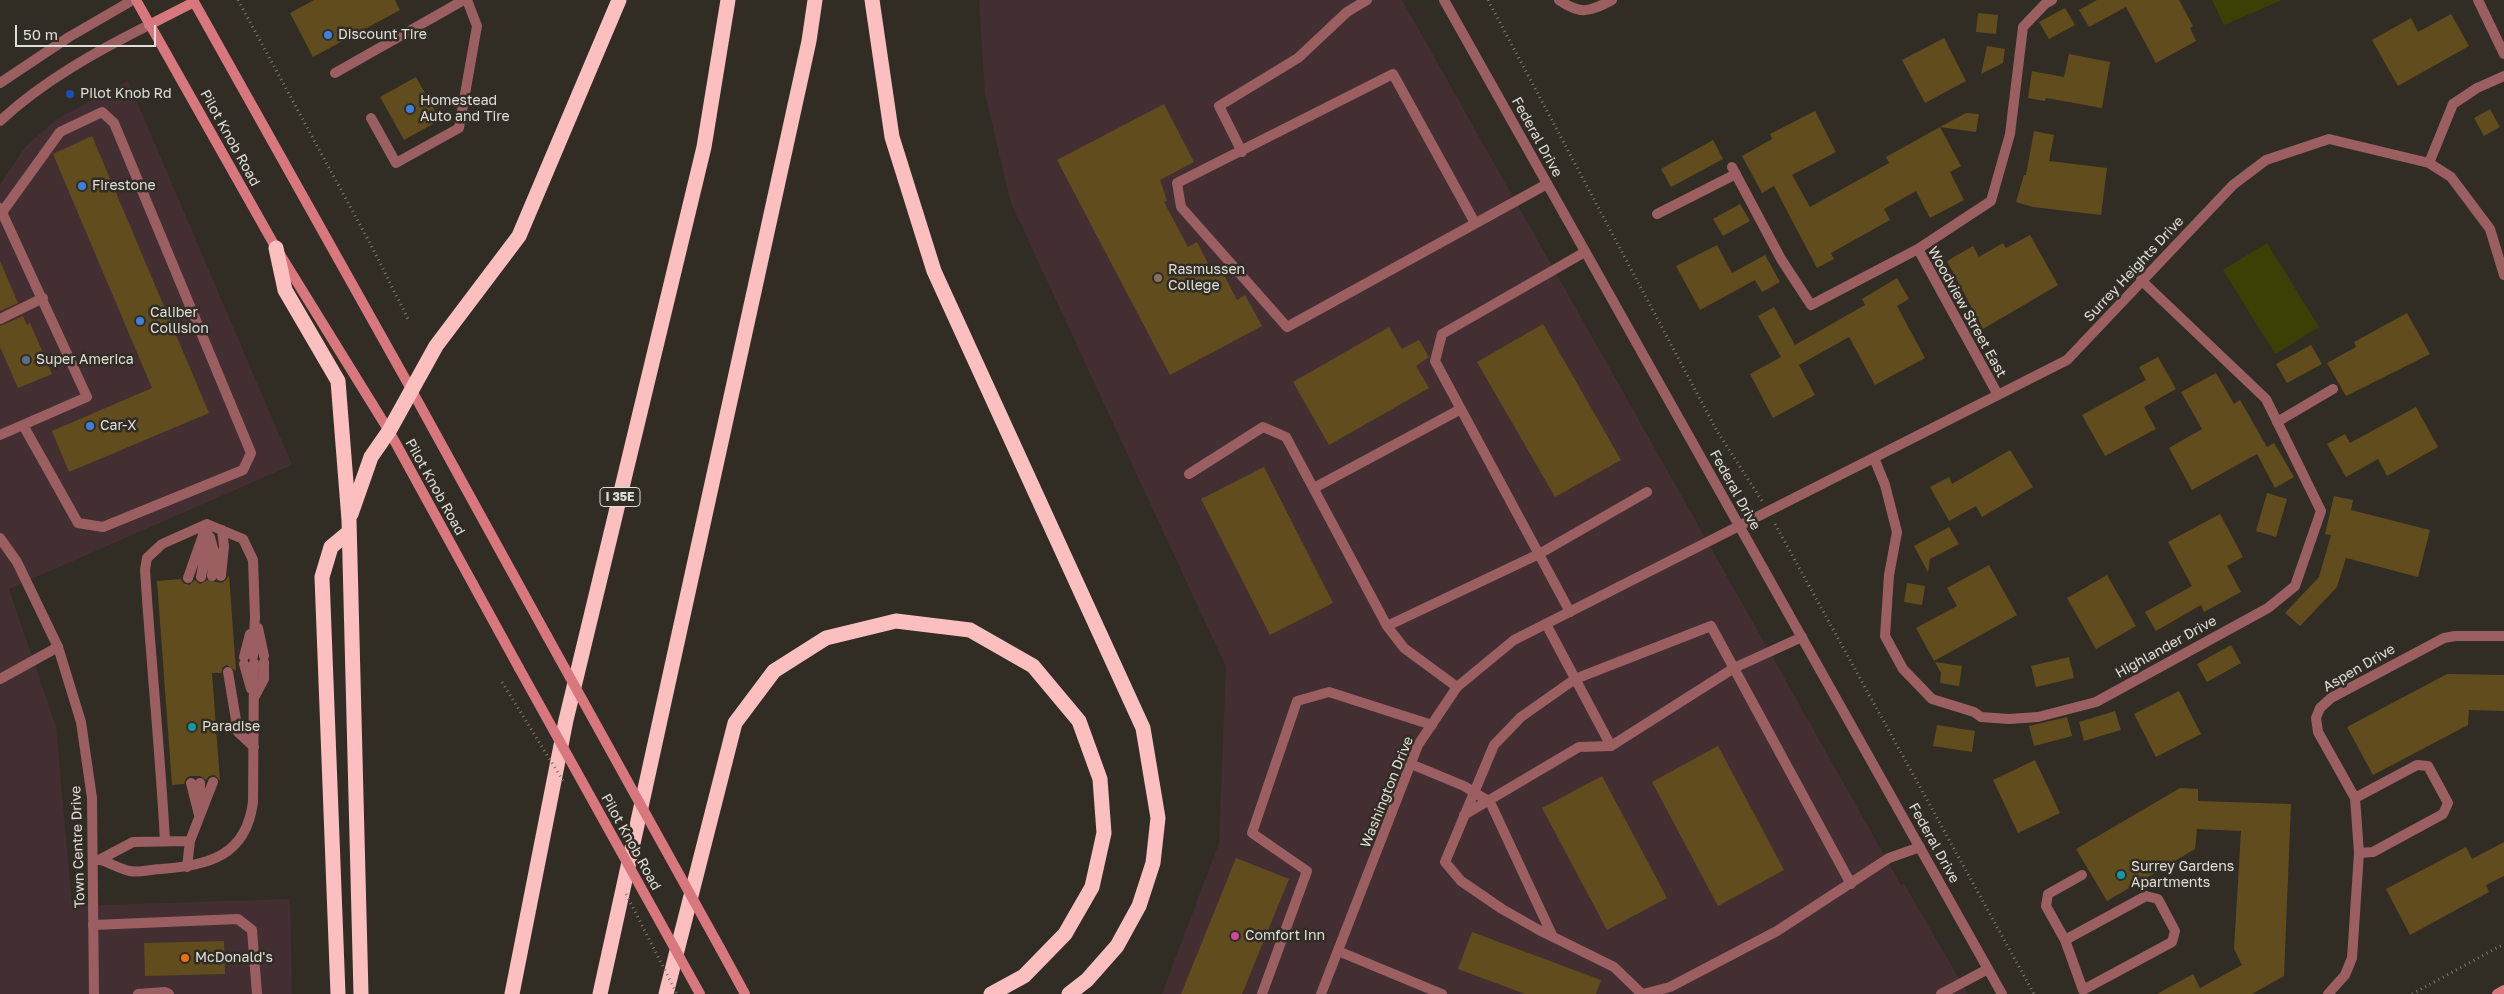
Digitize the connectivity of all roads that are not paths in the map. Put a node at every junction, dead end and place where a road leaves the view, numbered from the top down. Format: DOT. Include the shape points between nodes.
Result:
graph roads {
  1 [pos="134,0"];
  2 [pos="465,0"];
  3 [pos="619,0"];
  4 [pos="728,0"];
  5 [pos="815,0"];
  6 [pos="872,0"];
  7 [pos="1367,0"];
  8 [pos="1444,0"];
  9 [pos="1559,0"];
  10 [pos="1612,0"];
  11 [pos="2052,0"];
  12 [pos="2478,0"];
  13 [pos="195,1"];
  14 [pos="1352,4"];
  15 [pos="150,25"];
  16 [pos="2504,54"];
  17 [pos="335,73"];
  18 [pos="2504,76"];
  19 [pos="0,83"];
  20 [pos="371,118"];
  21 [pos="0,120"];
  22 [pos="1242,152"];
  23 [pos="2430,163"];
  24 [pos="1547,184"];
  25 [pos="2,210"];
  26 [pos="1657,214"];
  27 [pos="1475,223"];
  28 [pos="276,248"];
  29 [pos="1918,249"];
  30 [pos="1585,252"];
  31 [pos="2504,275"];
  32 [pos="2141,280"];
  33 [pos="43,298"];
  34 [pos="0,319"];
  35 [pos="411,389"];
  36 [pos="2333,390"];
  37 [pos="1998,395"];
  38 [pos="1461,409"];
  39 [pos="2277,422"];
  40 [pos="24,425"];
  41 [pos="389,431"];
  42 [pos="0,435"];
  43 [pos="1874,458"];
  44 [pos="1188,474"];
  45 [pos="1314,488"];
  46 [pos="1647,492"];
  47 [pos="207,524"];
  48 [pos="349,526"];
  49 [pos="1740,526"];
  50 [pos="222,530"];
  51 [pos="0,538"];
  52 [pos="1539,554"];
  53 [pos="188,578"];
  54 [pos="201,578"];
  55 [pos="1570,612"];
  56 [pos="255,617"];
  57 [pos="1546,624"];
  58 [pos="1387,626"];
  59 [pos="2504,636"];
  60 [pos="1802,637"];
  61 [pos="58,647"];
  62 [pos="254,660"];
  63 [pos="1734,668"];
  64 [pos="228,672"];
  65 [pos="0,679"];
  66 [pos="1575,679"];
  67 [pos="1456,687"];
  68 [pos="1432,725"];
  69 [pos="1611,746"];
  70 [pos="254,747"];
  71 [pos="1411,764"];
  72 [pos="214,782"];
  73 [pos="195,783"];
  74 [pos="1473,791"];
  75 [pos="2355,798"];
  76 [pos="1490,802"];
  77 [pos="200,815"];
  78 [pos="1464,815"];
  79 [pos="166,841"];
  80 [pos="190,841"];
  81 [pos="1920,847"];
  82 [pos="2359,853"];
  83 [pos="97,861"];
  84 [pos="187,867"];
  85 [pos="2082,875"];
  86 [pos="1851,884"];
  87 [pos="93,925"];
  88 [pos="1553,937"];
  89 [pos="2065,940"];
  90 [pos="1338,951"];
  91 [pos="1988,969"];
  92 [pos="2504,990"];
  93 [pos="2081,993"];
  94 [pos="94,994"];
  95 [pos="138,994"];
  96 [pos="169,994"];
  97 [pos="257,994"];
  98 [pos="338,994"];
  99 [pos="361,994"];
  100 [pos="512,994"];
  101 [pos="600,994"];
  102 [pos="666,994"];
  103 [pos="700,994"];
  104 [pos="745,994"];
  105 [pos="992,994"];
  106 [pos="1069,994"];
  107 [pos="1262,994"];
  108 [pos="1321,994"];
  109 [pos="1442,994"];
  110 [pos="1643,994"];
  111 [pos="1941,994"];
  112 [pos="2002,994"];
  113 [pos="2328,994"];
  114 [pos="2497,994"];
  1 -- 15 [label="main road, Pilot Knob Road"];
  1 -- 19 [label="street" via="69,37"];
  2 -- 17 [label="street"];
  2 -- 20 [label="street" via="477,26 459,128 396,163"];
  3 -- 35 [label="highway" via="519,236 436,346"];
  4 -- 100 [label="highway, I 35E" via="704,147 566,720"];
  5 -- 101 [label="highway" via="809,42"];
  6 -- 106 [label="highway" via="892,137 934,270 1143,728 1158,818 1153,862 1139,906 1117,946 1087,980"];
  7 -- 14 [label="street"];
  8 -- 24 [label="street, Federal Drive"];
  9 -- 10 [label="street" via="1575,11 1594,10"];
  11 -- 29 [label="street" via="2044,4 2023,27 2010,134 1991,200"];
  12 -- 16 [label="street"];
  13 -- 15 [label="main road"];
  13 -- 35 [label="main road, Pilot Knob Road"];
  14 -- 22 [label="street" via="1298,58 1219,106"];
  15 -- 21 [label="street" via="64,73 20,102"];
  15 -- 28 [label="main road, Pilot Knob Road"];
  18 -- 23 [label="street" via="2477,88 2454,104"];
  22 -- 27 [label="street" via="1393,74"];
  22 -- 27 [label="street" via="1177,183 1181,207 1287,327"];
  23 -- 31 [label="street, Surrey Heights Drive" via="2451,177 2490,229"];
  23 -- 32 [label="street, Surrey Heights Drive" via="2329,139 2266,160 2233,185"];
  24 -- 27 [label="street"];
  24 -- 30 [label="street, Federal Drive"];
  25 -- 33 [label="street"];
  25 -- 40 [label="street" via="60,132 102,112 114,123 251,453 243,470 103,527 78,523"];
  26 -- 29 [label="street, Woodview Street East" via="1734,170 1781,259 1811,305"];
  28 -- 41 [label="main road, Pilot Knob Road"];
  28 -- 48 [label="highway" via="285,290 338,381"];
  29 -- 37 [label="street, Woodview Street East"];
  30 -- 38 [label="street" via="1442,334 1435,361"];
  30 -- 49 [label="street, Federal Drive"];
  32 -- 37 [label="street, Surrey Heights Drive" via="2067,360"];
  32 -- 39 [label="street, Highlander Drive" via="2266,399"];
  33 -- 34 [label="street"];
  33 -- 40 [label="street" via="87,397"];
  35 -- 41 [label="highway"];
  35 -- 104 [label="main road, Pilot Knob Road, bridge"];
  36 -- 39 [label="street"];
  37 -- 43 [label="street, Surrey Heights Drive"];
  38 -- 45 [label="street"];
  38 -- 52 [label="street"];
  39 -- 43 [label="street, Highlander Drive" via="2321,511 2295,586 2268,608 2096,702 2038,717 2008,719 1981,716 1932,698 1903,669 1885,636 1889,575 1897,532"];
  40 -- 42 [label="street"];
  41 -- 48 [label="highway" via="371,457"];
  41 -- 103 [label="main road, Pilot Knob Road, bridge"];
  43 -- 49 [label="street, Surrey Heights Drive"];
  44 -- 45 [label="street" via="1263,428 1286,436"];
  45 -- 58 [label="street"];
  46 -- 52 [label="street"];
  47 -- 50 [label="street"];
  47 -- 50 [label="street" via="216,576 224,546"];
  47 -- 53 [label="street"];
  47 -- 54 [label="street"];
  47 -- 79 [label="street" via="162,544 147,558 145,570"];
  48 -- 98 [label="highway" via="331,547 322,577"];
  48 -- 99 [label="highway"];
  49 -- 55 [label="street, Washington Drive"];
  49 -- 60 [label="street, Federal Drive"];
  50 -- 56 [label="street" via="243,539 252,560"];
  51 -- 61 [label="street, Town Centre Drive" via="17,562"];
  52 -- 55 [label="street"];
  52 -- 58 [label="street"];
  55 -- 57 [label="street, Washington Drive"];
  56 -- 62 [label="street"];
  56 -- 62 [label="street"];
  57 -- 66 [label="street"];
  57 -- 67 [label="street, Washington Drive" via="1514,640"];
  58 -- 67 [label="street" via="1404,648"];
  59 -- 75 [label="street, Aspen Drive" via="2455,636 2434,642 2331,698 2320,708 2316,718 2318,732"];
  60 -- 63 [label="street"];
  60 -- 81 [label="street, Federal Drive"];
  61 -- 65 [label="street"];
  61 -- 83 [label="street, Town Centre Drive" via="81,722"];
  62 -- 70 [label="street"];
  63 -- 66 [label="street" via="1711,626"];
  63 -- 69 [label="street"];
  63 -- 86 [label="street"];
  64 -- 70 [label="street" via="238,732"];
  66 -- 69 [label="street"];
  66 -- 74 [label="street" via="1521,716 1494,745"];
  67 -- 68 [label="street, Washington Drive"];
  68 -- 71 [label="street, Washington Drive"];
  68 -- 107 [label="street" via="1328,692 1297,701 1252,832 1307,871"];
  69 -- 76 [label="street" via="1580,747"];
  70 -- 84 [label="street" via="250,823 223,855"];
  71 -- 74 [label="street"];
  71 -- 90 [label="street, Washington Drive"];
  72 -- 77 [label="street"];
  73 -- 77 [label="street"];
  74 -- 76 [label="street"];
  74 -- 78 [label="street"];
  75 -- 82 [label="street, Aspen Drive"];
  75 -- 82 [label="street" via="2417,765 2428,766 2448,803 2442,814 2373,852"];
  76 -- 78 [label="street"];
  76 -- 88 [label="street"];
  77 -- 80 [label="street"];
  78 -- 88 [label="street" via="1445,862 1462,881 1502,909"];
  79 -- 80 [label="street"];
  79 -- 83 [label="street" via="133,842"];
  80 -- 84 [label="street"];
  81 -- 86 [label="street" via="1889,858"];
  81 -- 91 [label="street, Federal Drive"];
  82 -- 113 [label="street, Aspen Drive" via="2352,958 2345,976"];
  83 -- 84 [label="street" via="131,872"];
  83 -- 87 [label="street, Town Centre Drive"];
  85 -- 89 [label="street" via="2048,894 2046,906"];
  86 -- 110 [label="street" via="1777,931 1711,966 1670,987"];
  87 -- 94 [label="street, Town Centre Drive"];
  87 -- 97 [label="street" via="238,919 252,930"];
  88 -- 110 [label="street" via="1614,966"];
  89 -- 93 [label="street"];
  89 -- 93 [label="street" via="2146,896 2158,899 2175,930 2172,942"];
  90 -- 108 [label="street, Washington Drive"];
  90 -- 109 [label="street"];
  91 -- 111 [label="street"];
  91 -- 112 [label="street, Federal Drive"];
  92 -- 114 [label="main road"];
  95 -- 96 [label="street"];
  102 -- 105 [label="highway" via="734,723 774,671 826,638 896,621 970,630 1033,666 1079,721 1100,779 1104,834 1092,887 1065,934 1024,976"];
}
